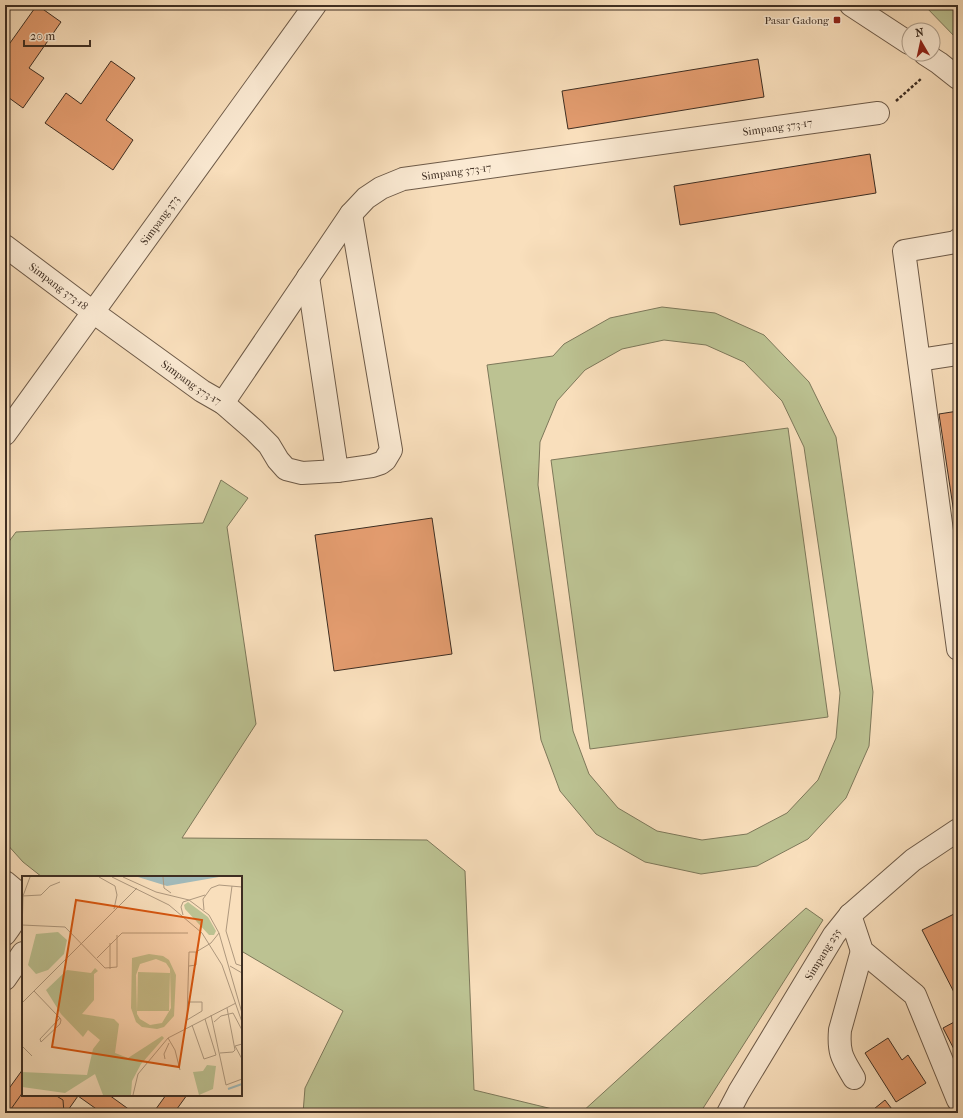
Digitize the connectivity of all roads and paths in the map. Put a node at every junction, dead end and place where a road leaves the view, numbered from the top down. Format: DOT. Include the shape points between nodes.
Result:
graph roads {
  1 [pos="314,5"];
  2 [pos="851,5"];
  3 [pos="301,15"];
  4 [pos="901,38"];
  5 [pos="929,62"];
  6 [pos="937,62"];
  7 [pos="958,78"];
  8 [pos="878,113"];
  9 [pos="350,214"];
  10 [pos="5,246"];
  11 [pos="957,247"];
  12 [pos="308,277"];
  13 [pos="93,312"];
  14 [pos="958,354"];
  15 [pos="919,360"];
  16 [pos="223,403"];
  17 [pos="5,434"];
  18 [pos="337,471"];
  19 [pos="957,627"];
  20 [pos="958,649"];
  21 [pos="958,830"];
  22 [pos="5,882"];
  23 [pos="22,896"];
  24 [pos="850,915"];
  25 [pos="5,934"];
  26 [pos="862,951"];
  27 [pos="22,954"];
  28 [pos="5,979"];
  29 [pos="854,1078"];
  30 [pos="958,1100"];
  31 [pos="728,1113"];
  1 -- 3 [label="street, Simpang 373"];
  2 -- 4 [label="street"];
  3 -- 13 [label="street, Simpang 373"];
  5 -- 8 [label="path" via="902,96"];
  6 -- 7 [label="street"];
  8 -- 9 [label="street, Simpang 373-17" via="403,179 366,198"];
  9 -- 12 [label="street, Simpang 373-17"];
  9 -- 18 [label="street" via="390,450 381,463"];
  10 -- 13 [label="street, Simpang 373-18"];
  11 -- 15 [label="street" via="904,251"];
  12 -- 16 [label="street, Simpang 373-17"];
  12 -- 18 [label="street"];
  13 -- 16 [label="street, Simpang 373-17" via="202,391"];
  13 -- 17 [label="street, Simpang 373"];
  14 -- 15 [label="street"];
  15 -- 19 [label="street"];
  16 -- 18 [label="street" via="270,445 286,469 302,473"];
  19 -- 20 [label="street"];
  21 -- 24 [label="street, Simpang 235" via="913,860"];
  22 -- 23 [label="street"];
  23 -- 25 [label="street" via="16,918"];
  24 -- 26 [label="street"];
  24 -- 31 [label="street, Simpang 235" via="830,942"];
  26 -- 29 [label="street" via="839,1041 840,1054"];
  26 -- 30 [label="street" via="915,995"];
  27 -- 28 [label="street"];
}
